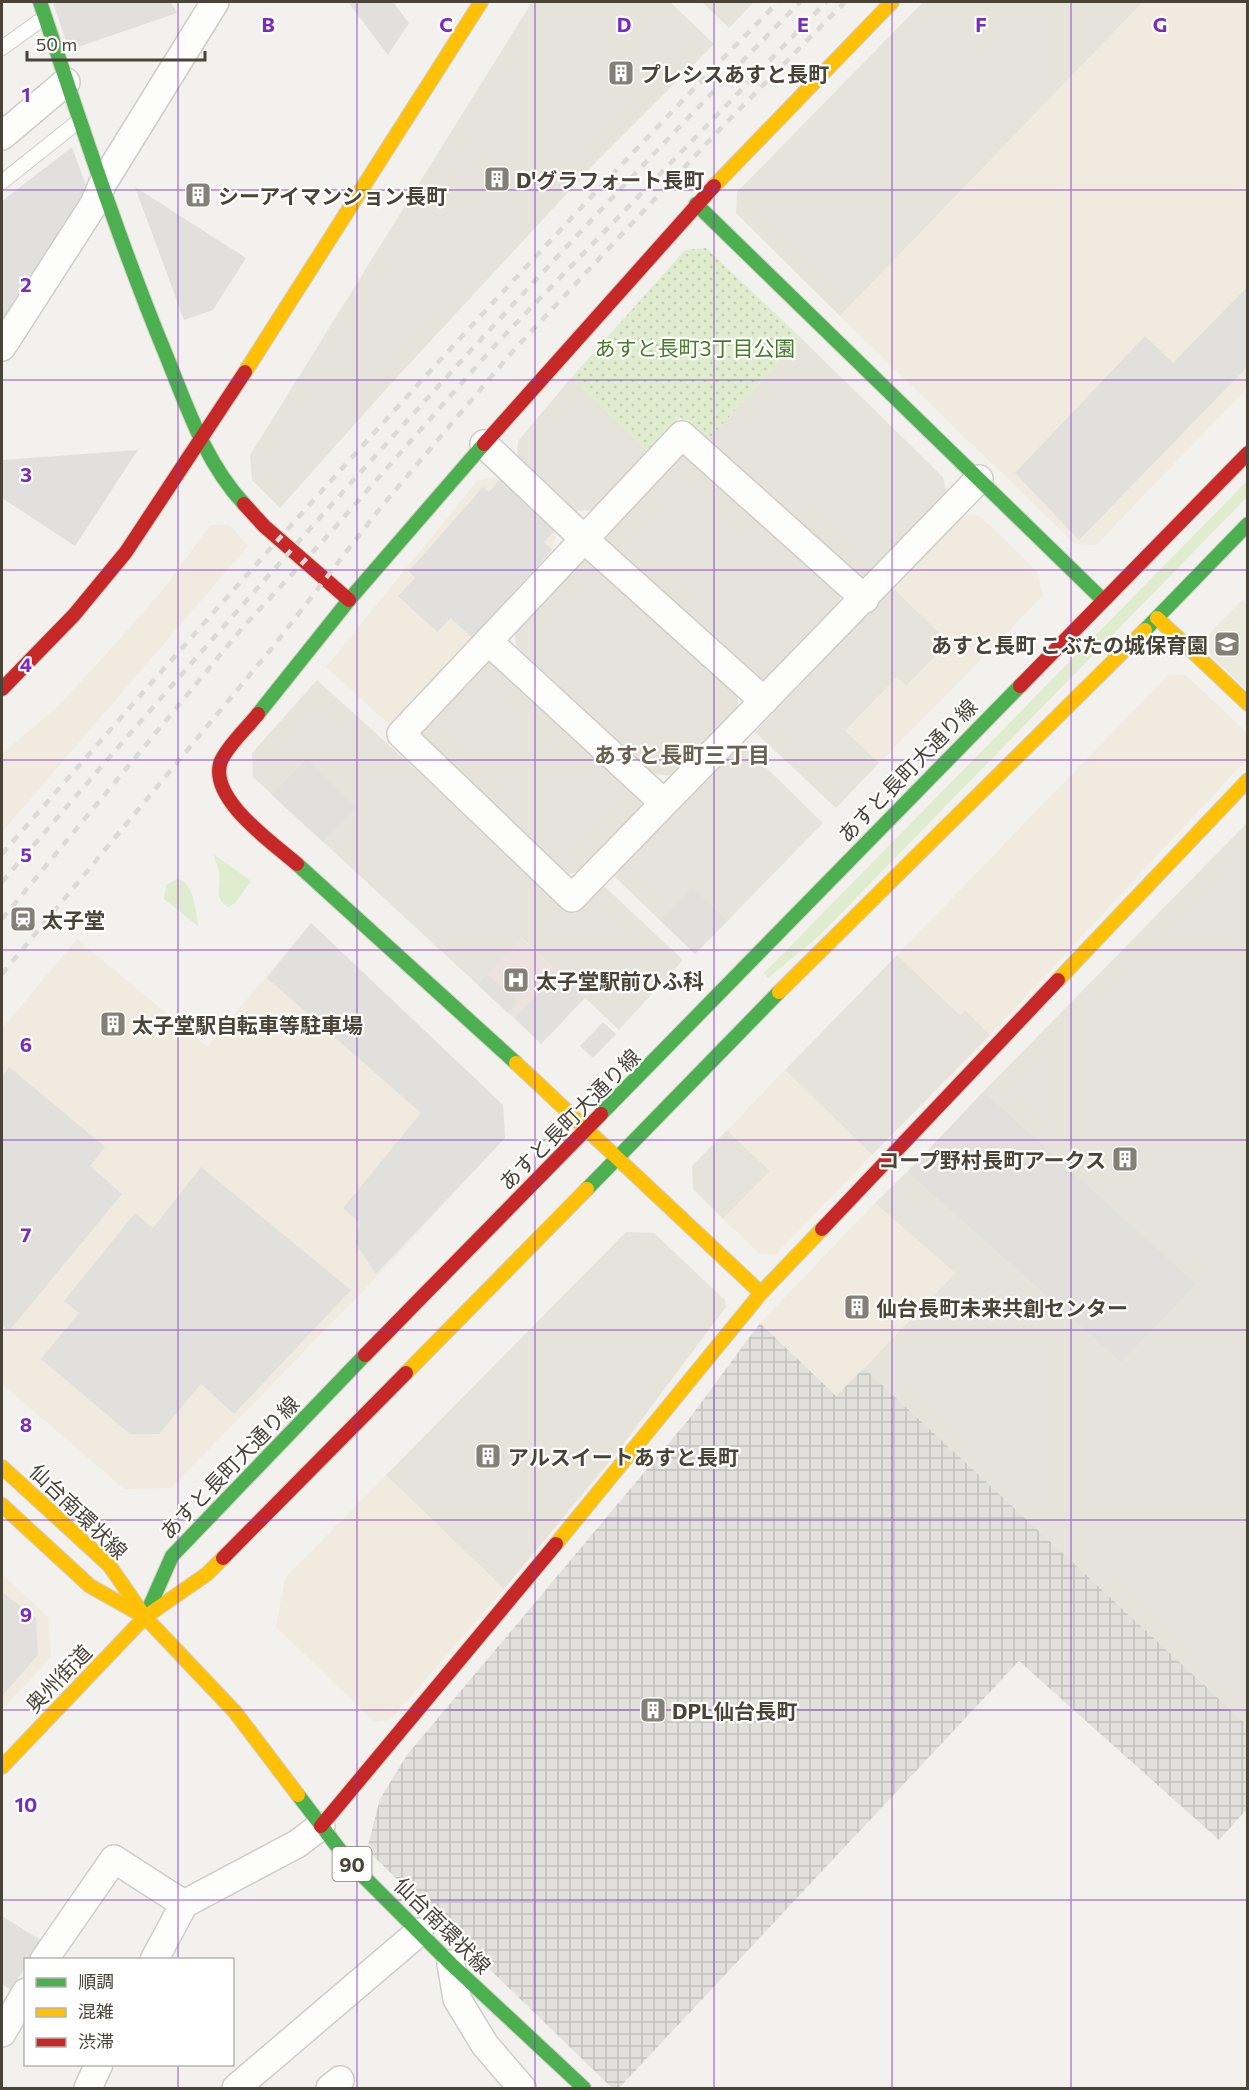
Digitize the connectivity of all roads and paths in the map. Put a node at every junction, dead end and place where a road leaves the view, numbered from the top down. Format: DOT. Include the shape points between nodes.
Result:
graph roads {
  1 [pos="40,2"];
  2 [pos="215,2"];
  3 [pos="481,2"];
  4 [pos="892,2"];
  5 [pos="45,17"];
  6 [pos="2,48"];
  7 [pos="66,82"];
  8 [pos="80,120"];
  9 [pos="2,136"];
  10 [pos="2,182"];
  11 [pos="103,183"];
  12 [pos="696,204"];
  13 [pos="2,347"];
  14 [pos="201,442"];
  15 [pos="484,444"];
  16 [pos="1248,453"];
  17 [pos="979,479"];
  18 [pos="1248,524"];
  19 [pos="584,539"];
  20 [pos="865,599"];
  21 [pos="349,600"];
  22 [pos="1103,600"];
  23 [pos="1157,618"];
  24 [pos="488,641"];
  25 [pos="2,689"];
  26 [pos="764,701"];
  27 [pos="1248,704"];
  28 [pos="1248,780"];
  29 [pos="664,803"];
  30 [pos="588,1128"];
  31 [pos="618,1157"];
  32 [pos="761,1293"];
  33 [pos="2,1467"];
  34 [pos="2,1505"];
  35 [pos="145,1617"];
  36 [pos="2,1767"];
  37 [pos="321,1826"];
  38 [pos="184,1904"];
  39 [pos="419,1932"];
  40 [pos="45,1958"];
  41 [pos="155,1958"];
  42 [pos="451,1964"];
  43 [pos="24,1995"];
  44 [pos="2,2033"];
  45 [pos="231,2083"];
  46 [pos="522,2088"];
  47 [pos="584,2088"];
  1 -- 5 [label="street"];
  2 -- 11 [label="street"];
  3 -- 14 [label="street"];
  4 -- 12 [label="street"];
  5 -- 6 [label="lane"];
  5 -- 7 [label="street"];
  7 -- 8 [label="street"];
  7 -- 9 [label="street"];
  8 -- 10 [label="lane"];
  8 -- 11 [label="street"];
  11 -- 13 [label="street" via="94,204"];
  11 -- 14 [label="street" via="132,273"];
  12 -- 15 [label="street"];
  12 -- 17 [label="street"];
  14 -- 21 [label="street" via="227,486 264,526"];
  14 -- 25 [label="street" via="115,566 55,637"];
  15 -- 19 [label="street"];
  15 -- 21 [label="street"];
  16 -- 22 [label="street, あすと長町大通り線"];
  17 -- 20 [label="street"];
  17 -- 22 [label="street"];
  18 -- 23 [label="street"];
  19 -- 20 [label="street" via="682,435"];
  19 -- 24 [label="street"];
  19 -- 26 [label="street"];
  20 -- 26 [label="street"];
  21 -- 30 [label="street" via="222,759 217,782 236,809"];
  22 -- 30 [label="street, あすと長町大通り線"];
  23 -- 27 [label="street"];
  23 -- 31 [label="street"];
  24 -- 29 [label="street"];
  24 -- 29 [label="street" via="401,734 572,898"];
  26 -- 29 [label="street"];
  28 -- 32 [label="street"];
  30 -- 31 [label="street"];
  30 -- 35 [label="street, あすと長町大通り線" via="172,1556"];
  31 -- 32 [label="street"];
  31 -- 35 [label="street" via="199,1583"];
  32 -- 37 [label="street" via="675,1402"];
  33 -- 35 [label="street, 仙台南環状線 / 90" via="109,1565"];
  34 -- 35 [label="street, 仙台南環状線 / 90" via="90,1586"];
  35 -- 36 [label="street, 奥州街道"];
  35 -- 37 [label="street, 仙台南環状線 / 90" via="235,1712"];
  37 -- 38 [label="street" via="297,1844"];
  37 -- 39 [label="street, 仙台南環状線 / 90" via="349,1862"];
  38 -- 40 [label="street" via="114,1859"];
  38 -- 41 [label="street"];
  39 -- 42 [label="street, 仙台南環状線 / 90"];
  39 -- 45 [label="street"];
  42 -- 46 [label="street" via="456,1999 485,2045"];
  42 -- 47 [label="street, 仙台南環状線 / 90"];
  43 -- 44 [label="street"];
}
